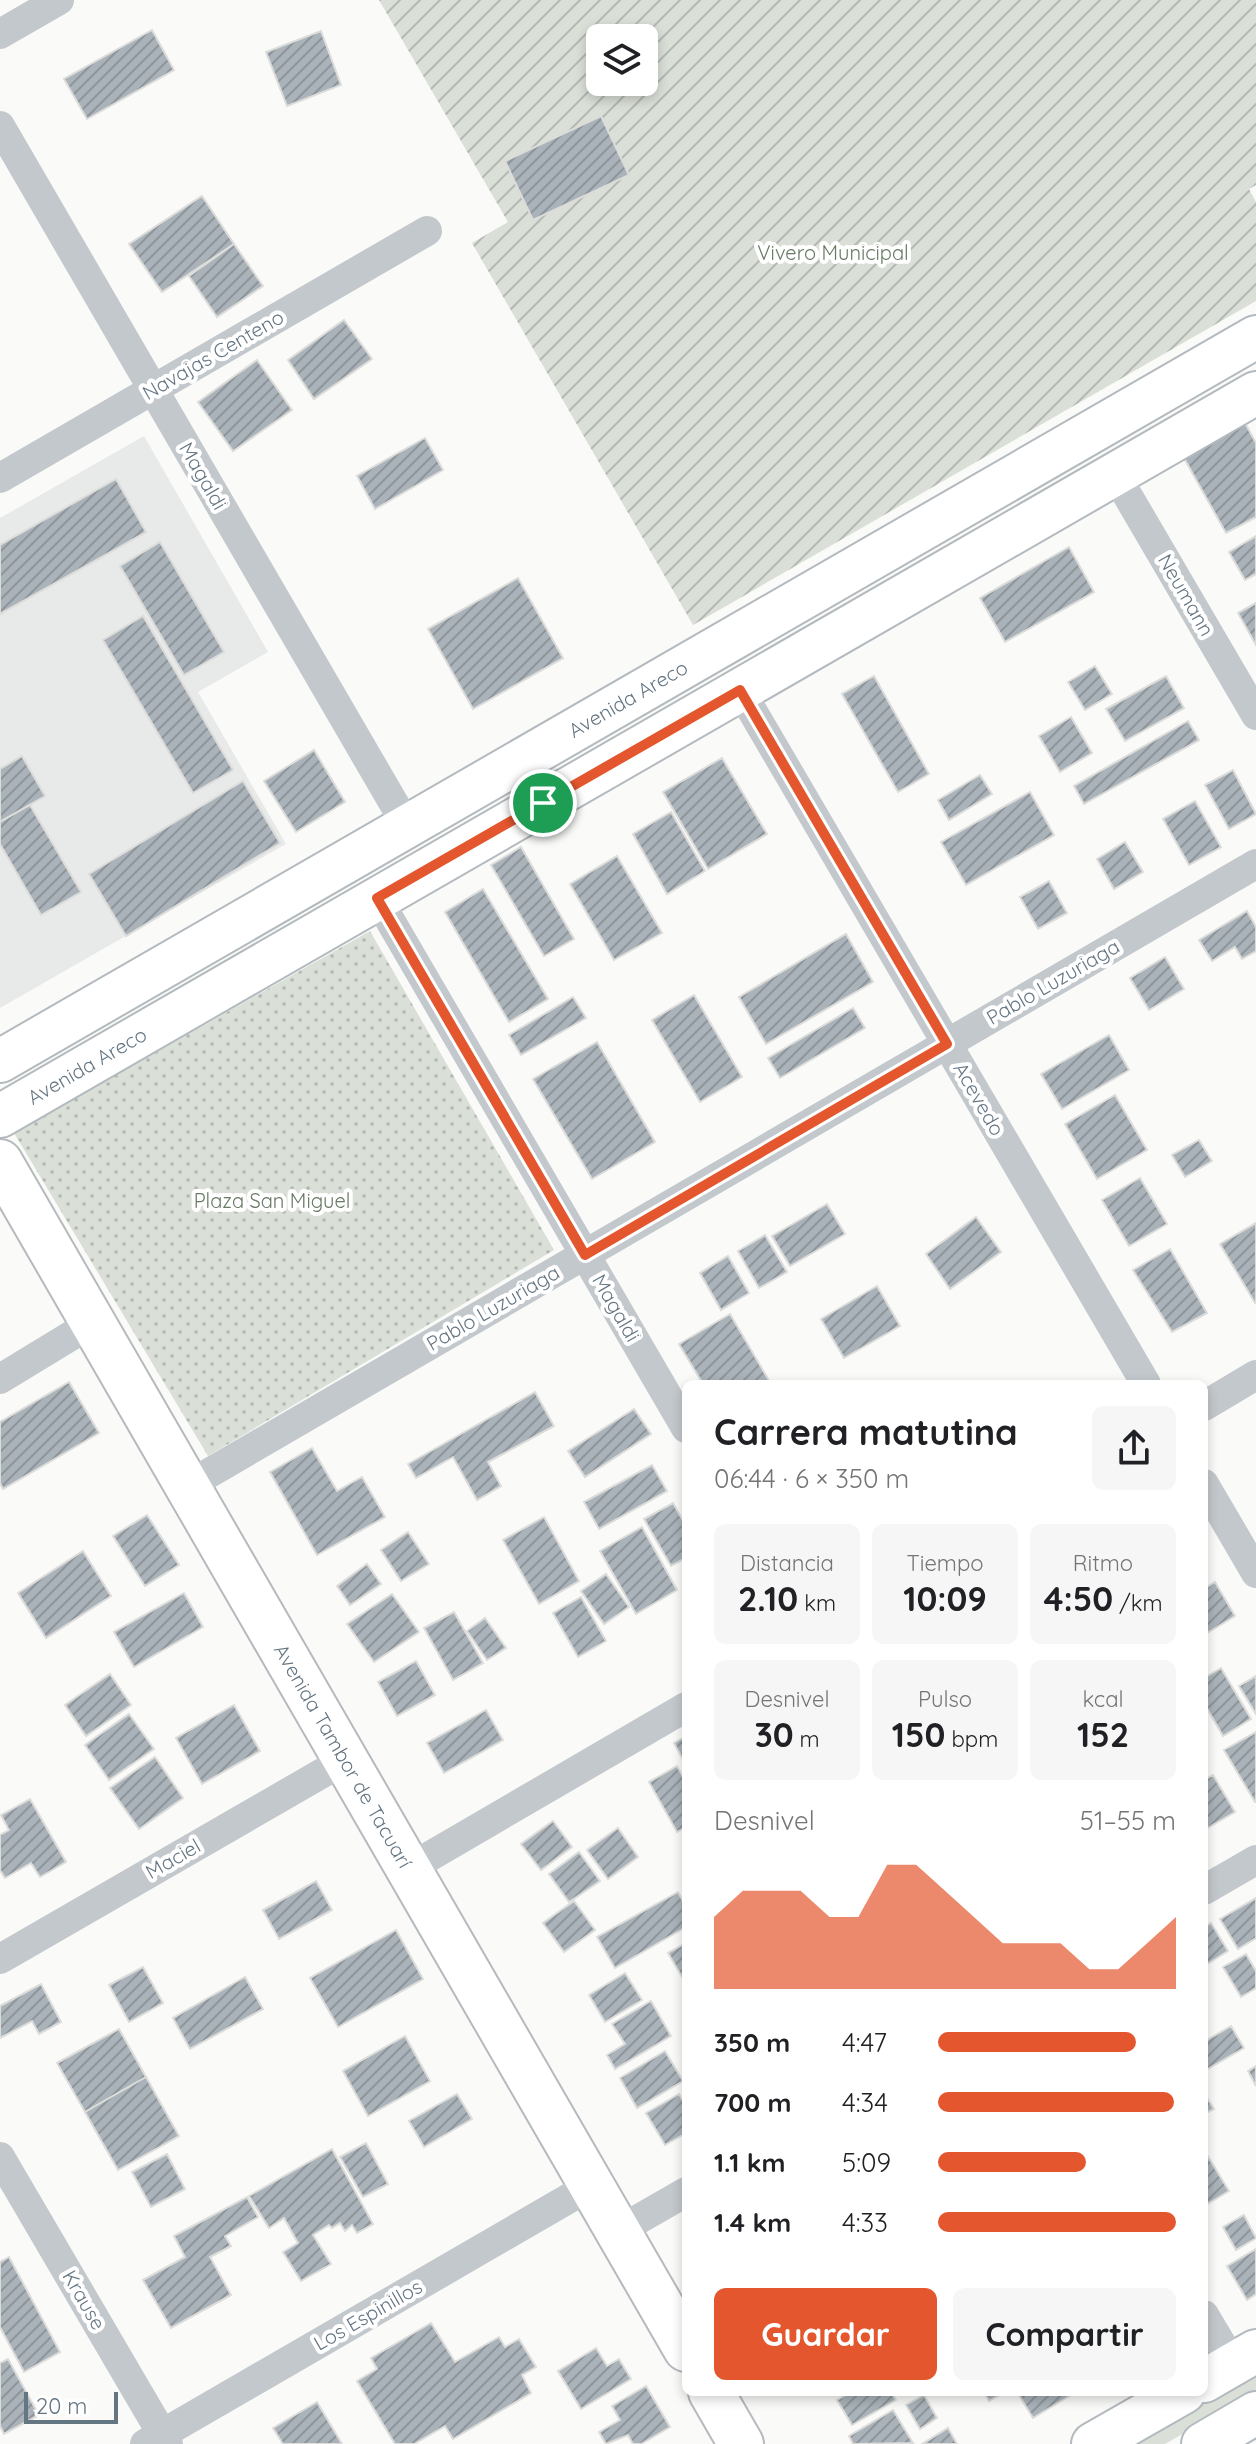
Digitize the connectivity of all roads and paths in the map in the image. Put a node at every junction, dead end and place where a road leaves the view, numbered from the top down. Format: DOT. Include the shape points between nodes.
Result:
graph roads {
  1 [pos="59,0"];
  2 [pos="0,34"];
  3 [pos="0,126"];
  4 [pos="427,231"];
  5 [pos="1256,337"];
  6 [pos="153,389"];
  7 [pos="1256,393"];
  8 [pos="1115,474"];
  9 [pos="0,478"];
  10 [pos="740,690"];
  11 [pos="1256,715"];
  12 [pos="407,826"];
  13 [pos="1256,864"];
  14 [pos="377,898"];
  15 [pos="947,1044"];
  16 [pos="0,1061"];
  17 [pos="0,1116"];
  18 [pos="0,1162"];
  19 [pos="585,1255"];
  20 [pos="92,1323"];
  21 [pos="1256,1375"];
  22 [pos="0,1379"];
  23 [pos="1144,1380"];
  24 [pos="1208,1404"];
  25 [pos="682,1421"];
  26 [pos="187,1486"];
  27 [pos="1208,1491"];
  28 [pos="1256,1573"];
  29 [pos="682,1709"];
  30 [pos="345,1760"];
  31 [pos="1256,1860"];
  32 [pos="408,1869"];
  33 [pos="1208,1888"];
  34 [pos="0,1959"];
  35 [pos="0,2157"];
  36 [pos="592,2185"];
  37 [pos="682,2194"];
  38 [pos="618,2231"];
  39 [pos="1208,2322"];
  40 [pos="682,2342"];
  41 [pos="1231,2365"];
  42 [pos="713,2396"];
  43 [pos="1177,2396"];
  44 [pos="1256,2413"];
  45 [pos="158,2441"];
  46 [pos="741,2444"];
  47 [pos="1093,2444"];
  48 [pos="1203,2444"];
  1 -- 2 [label="street"];
  3 -- 6 [label="street, Magaldi"];
  4 -- 6 [label="street, Navajas Centeno"];
  5 -- 12 [label="main road, Avenida Areco"];
  6 -- 9 [label="street, Navajas Centeno"];
  6 -- 12 [label="street, Magaldi"];
  7 -- 8 [label="main road, Avenida Areco"];
  8 -- 10 [label="main road, Avenida Areco"];
  8 -- 11 [label="street, Neumann"];
  10 -- 14 [label="main road, Avenida Areco"];
  10 -- 15 [label="street, Acevedo"];
  12 -- 16 [label="main road, Avenida Areco"];
  13 -- 15 [label="street, Pablo Luzuriaga"];
  14 -- 17 [label="main road, Avenida Areco"];
  14 -- 19 [label="street, Magaldi"];
  15 -- 19 [label="street, Pablo Luzuriaga"];
  15 -- 23 [label="street, Acevedo"];
  18 -- 20 [label="main road, Avenida Tambor de Tacuarí"];
  19 -- 25 [label="street, Magaldi"];
  19 -- 26 [label="street, Pablo Luzuriaga"];
  20 -- 22 [label="street"];
  20 -- 26 [label="main road, Avenida Tambor de Tacuarí"];
  21 -- 24 [label="street"];
  26 -- 30 [label="main road, Avenida Tambor de Tacuarí"];
  27 -- 28 [label="street"];
  29 -- 32 [label="street"];
  30 -- 32 [label="main road, Avenida Tambor de Tacuarí"];
  30 -- 34 [label="street, Maciel"];
  31 -- 33 [label="street"];
  32 -- 36 [label="main road, Avenida Tambor de Tacuarí"];
  35 -- 45 [label="street, Krause"];
  36 -- 38 [label="main road, Avenida Tambor de Tacuarí"];
  36 -- 45 [label="street, Los Espinillos"];
  37 -- 38 [label="street"];
  38 -- 40 [label="main road, Avenida Tambor de Tacuarí"];
  39 -- 41 [label="street"];
  42 -- 46 [label="main road"];
  43 -- 47 [label="main road"];
  44 -- 48 [label="main road"];
}
